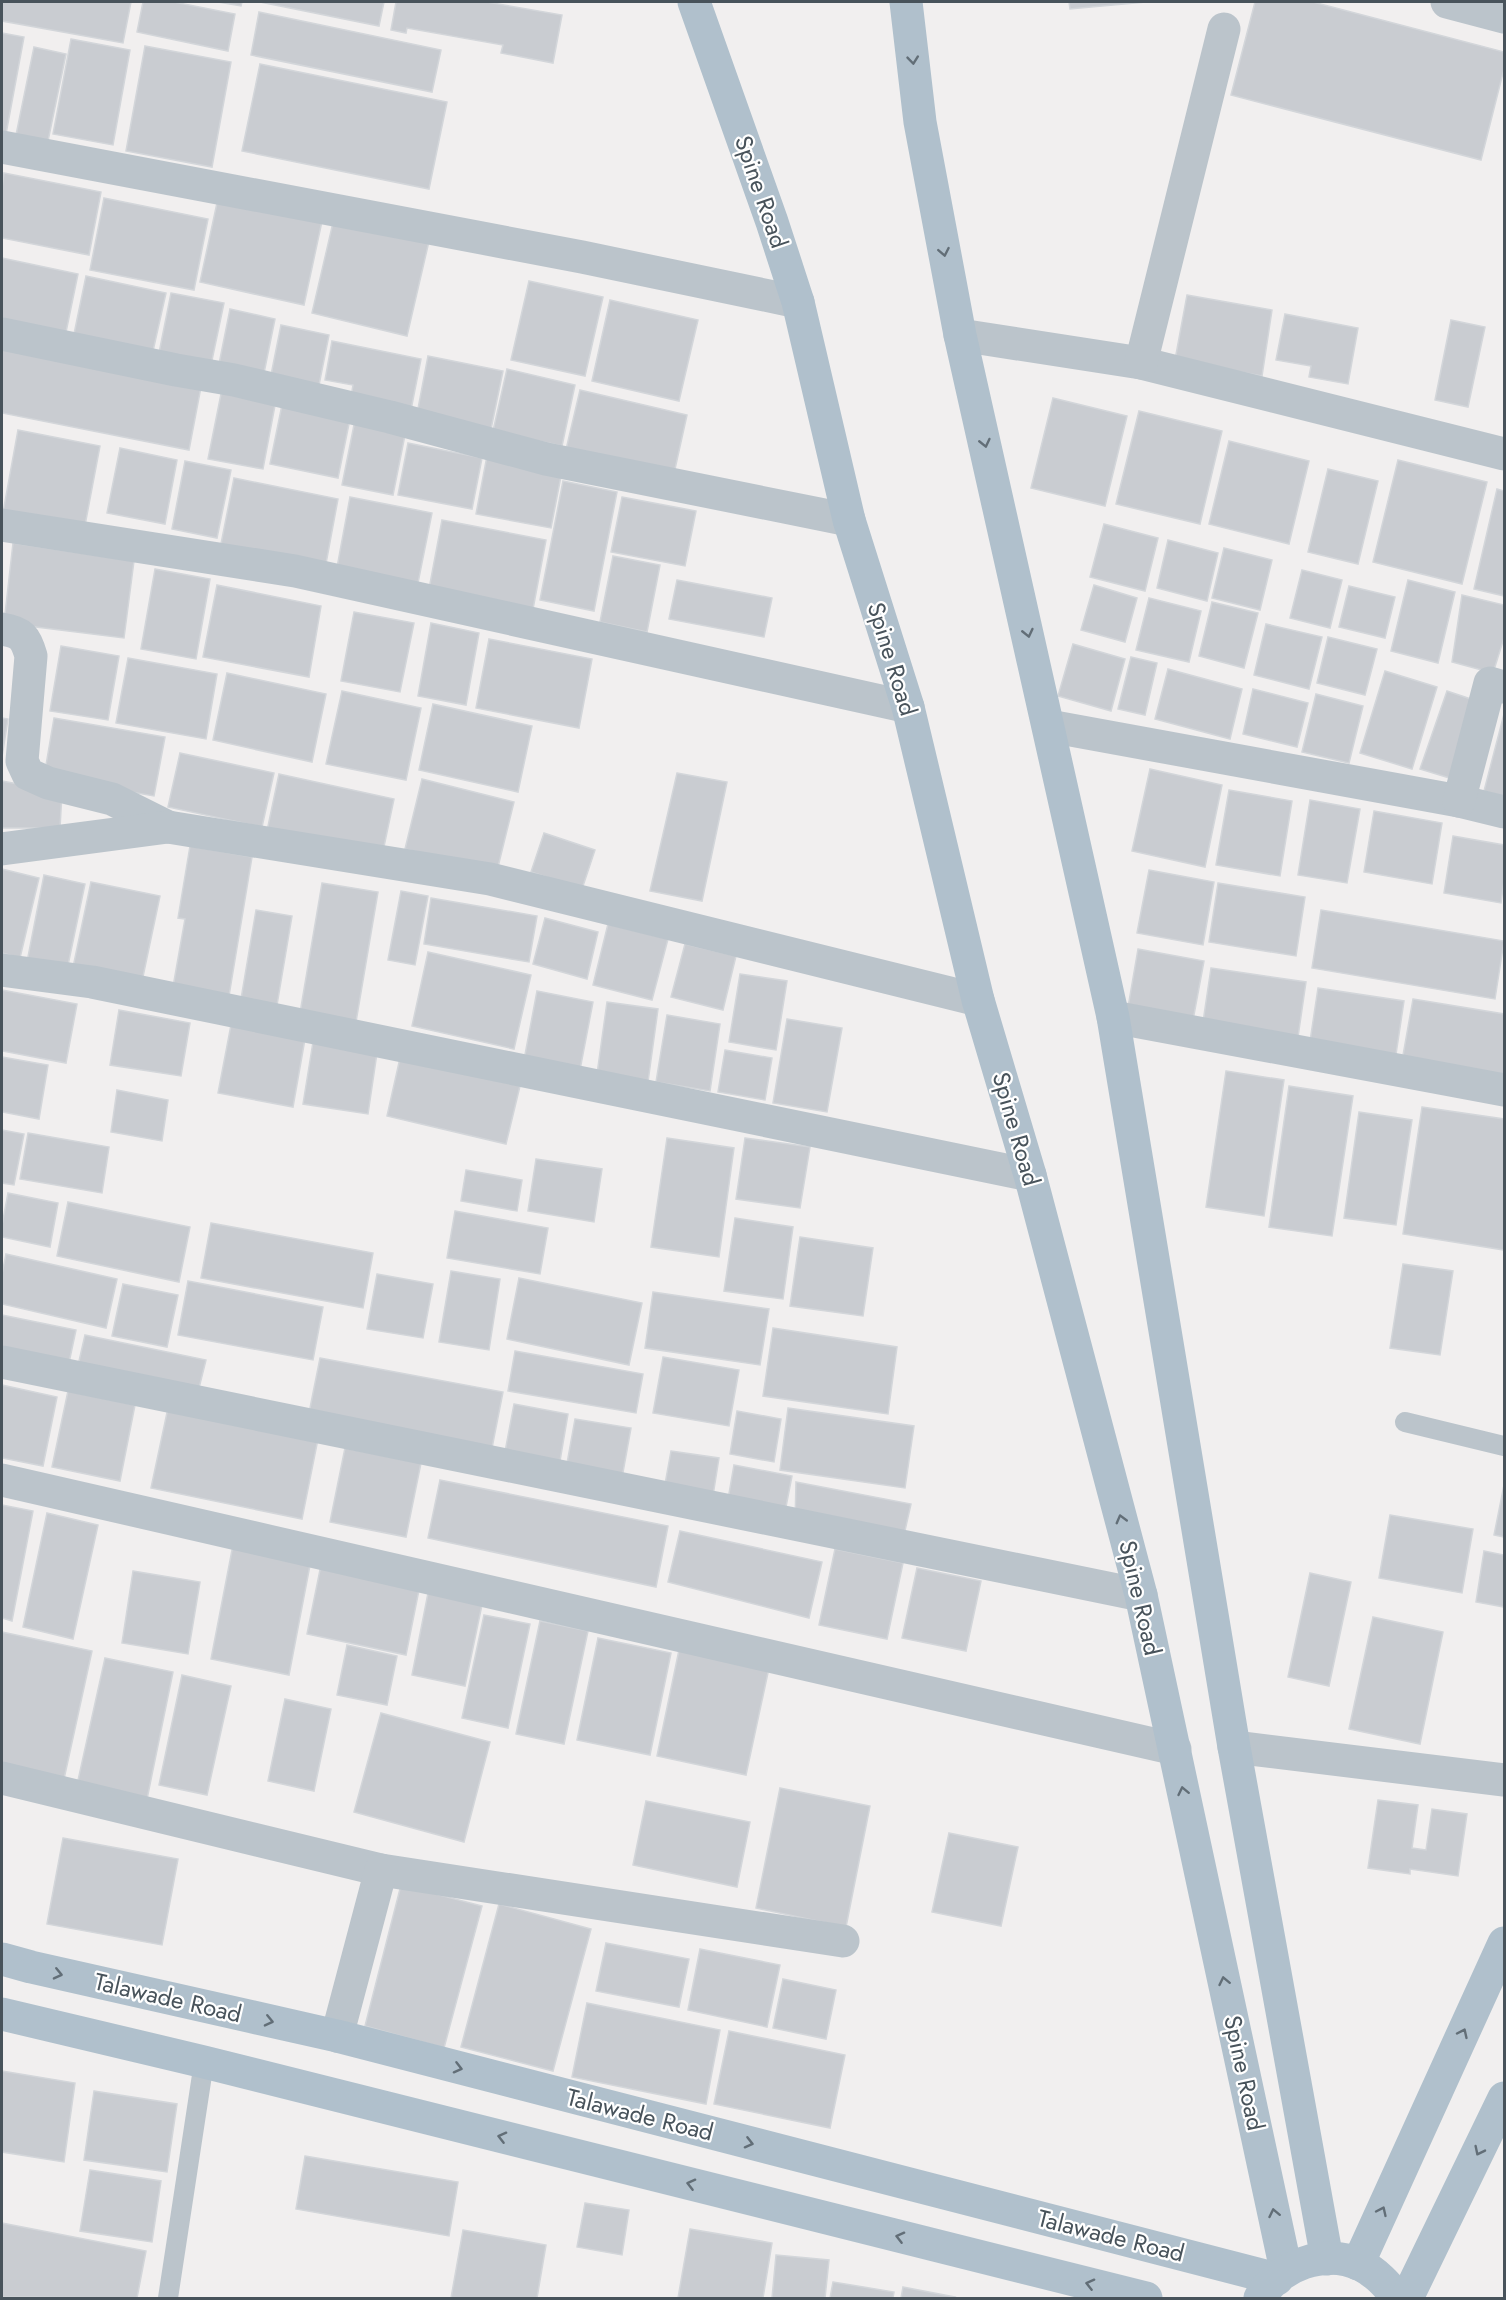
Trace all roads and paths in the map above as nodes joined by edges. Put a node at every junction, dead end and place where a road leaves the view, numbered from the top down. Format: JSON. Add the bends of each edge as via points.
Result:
{"nodes":[{"id":1,"x":694,"y":2,"type":"edge"},
{"id":2,"x":906,"y":2,"type":"edge"},
{"id":3,"x":1447,"y":2,"type":"edge"},
{"id":4,"x":1504,"y":17,"type":"edge"},
{"id":5,"x":1224,"y":29,"type":"dead end"},
{"id":6,"x":2,"y":147,"type":"edge"},
{"id":7,"x":798,"y":302,"type":"junction"},
{"id":8,"x":2,"y":334,"type":"edge"},
{"id":9,"x":960,"y":334,"type":"junction"},
{"id":10,"x":1141,"y":363,"type":"junction"},
{"id":11,"x":1504,"y":454,"type":"edge"},
{"id":12,"x":849,"y":520,"type":"junction"},
{"id":13,"x":2,"y":525,"type":"edge"},
{"id":14,"x":2,"y":628,"type":"edge"},
{"id":15,"x":1504,"y":687,"type":"edge"},
{"id":16,"x":908,"y":707,"type":"junction"},
{"id":17,"x":1049,"y":726,"type":"junction"},
{"id":18,"x":1459,"y":801,"type":"junction"},
{"id":19,"x":1504,"y":812,"type":"edge"},
{"id":20,"x":168,"y":827,"type":"junction"},
{"id":21,"x":2,"y":849,"type":"edge"},
{"id":22,"x":2,"y":970,"type":"edge"},
{"id":23,"x":978,"y":1000,"type":"junction"},
{"id":24,"x":1113,"y":1017,"type":"junction"},
{"id":25,"x":1504,"y":1090,"type":"edge"},
{"id":26,"x":1030,"y":1175,"type":"junction"},
{"id":27,"x":2,"y":1362,"type":"edge"},
{"id":28,"x":1405,"y":1422,"type":"dead end"},
{"id":29,"x":1504,"y":1446,"type":"edge"},
{"id":30,"x":2,"y":1480,"type":"edge"},
{"id":31,"x":1141,"y":1595,"type":"junction"},
{"id":32,"x":1234,"y":1747,"type":"junction"},
{"id":33,"x":1175,"y":1749,"type":"junction"},
{"id":34,"x":2,"y":1778,"type":"edge"},
{"id":35,"x":1504,"y":1780,"type":"edge"},
{"id":36,"x":381,"y":1870,"type":"junction"},
{"id":37,"x":843,"y":1941,"type":"dead end"},
{"id":38,"x":1504,"y":1943,"type":"edge"},
{"id":39,"x":2,"y":1962,"type":"edge"},
{"id":40,"x":2,"y":2014,"type":"edge"},
{"id":41,"x":1283,"y":2018,"type":"junction"},
{"id":42,"x":1234,"y":2029,"type":"junction"},
{"id":43,"x":337,"y":2036,"type":"junction"},
{"id":44,"x":204,"y":2062,"type":"junction"},
{"id":45,"x":1504,"y":2098,"type":"edge"},
{"id":46,"x":1342,"y":2262,"type":"junction"},
{"id":47,"x":1274,"y":2282,"type":"edge"},
{"id":48,"x":168,"y":2298,"type":"edge"},
{"id":49,"x":1146,"y":2298,"type":"edge"},
{"id":50,"x":1398,"y":2298,"type":"edge"},
{"id":51,"x":1407,"y":2298,"type":"edge"}],
"edges":[{"from":1,"to":7,"type":"main road","name":"Spine Road"},
{"from":2,"to":9,"type":"main road","name":"Spine Road","one_way":true,"via":[[920,122]]},
{"from":3,"to":4,"type":"street"},
{"from":5,"to":10,"type":"street"},
{"from":6,"to":7,"type":"street"},
{"from":7,"to":12,"type":"main road","name":"Spine Road"},
{"from":8,"to":12,"type":"street","via":[[234,380],[546,459]]},
{"from":9,"to":10,"type":"street"},
{"from":9,"to":17,"type":"main road","name":"Spine Road","one_way":true},
{"from":10,"to":11,"type":"street"},
{"from":12,"to":16,"type":"main road","name":"Spine Road"},
{"from":13,"to":16,"type":"street","via":[[295,571]]},
{"from":14,"to":20,"type":"street","via":[[26,640],[31,656],[22,761],[28,774],[112,799]]},
{"from":15,"to":18,"type":"street","via":[[1490,683]]},
{"from":16,"to":23,"type":"main road","name":"Spine Road"},
{"from":17,"to":18,"type":"street"},
{"from":17,"to":24,"type":"main road","name":"Spine Road"},
{"from":18,"to":19,"type":"street"},
{"from":20,"to":21,"type":"street"},
{"from":20,"to":23,"type":"street","via":[[490,879]]},
{"from":22,"to":26,"type":"street","via":[[92,982]]},
{"from":23,"to":26,"type":"main road","name":"Spine Road"},
{"from":24,"to":25,"type":"street"},
{"from":24,"to":32,"type":"main road","name":"Spine Road"},
{"from":31,"to":26,"type":"main road","name":"Spine Road","one_way":true},
{"from":27,"to":31,"type":"street"},
{"from":28,"to":29,"type":"lane"},
{"from":30,"to":33,"type":"street"},
{"from":31,"to":33,"type":"main road","name":"Spine Road"},
{"from":32,"to":35,"type":"street"},
{"from":32,"to":41,"type":"main road","name":"Spine Road"},
{"from":42,"to":33,"type":"main road","name":"Spine Road","one_way":true},
{"from":34,"to":36,"type":"street"},
{"from":36,"to":37,"type":"street"},
{"from":36,"to":43,"type":"street"},
{"from":46,"to":38,"type":"main road","one_way":true},
{"from":39,"to":43,"type":"main road","name":"Talawade Road","one_way":true},
{"from":40,"to":44,"type":"main road"},
{"from":41,"to":42,"type":"main road"},
{"from":41,"to":46,"type":"main road","name":"Spine Road"},
{"from":47,"to":42,"type":"main road","name":"Spine Road","one_way":true},
{"from":43,"to":47,"type":"main road","name":"Talawade Road","one_way":true},
{"from":44,"to":48,"type":"lane"},
{"from":49,"to":44,"type":"main road","one_way":true},
{"from":45,"to":51,"type":"main road","one_way":true},
{"from":46,"to":47,"type":"main road","via":[[1312,2260]]},
{"from":46,"to":50,"type":"main road","via":[[1384,2280]]}]}
